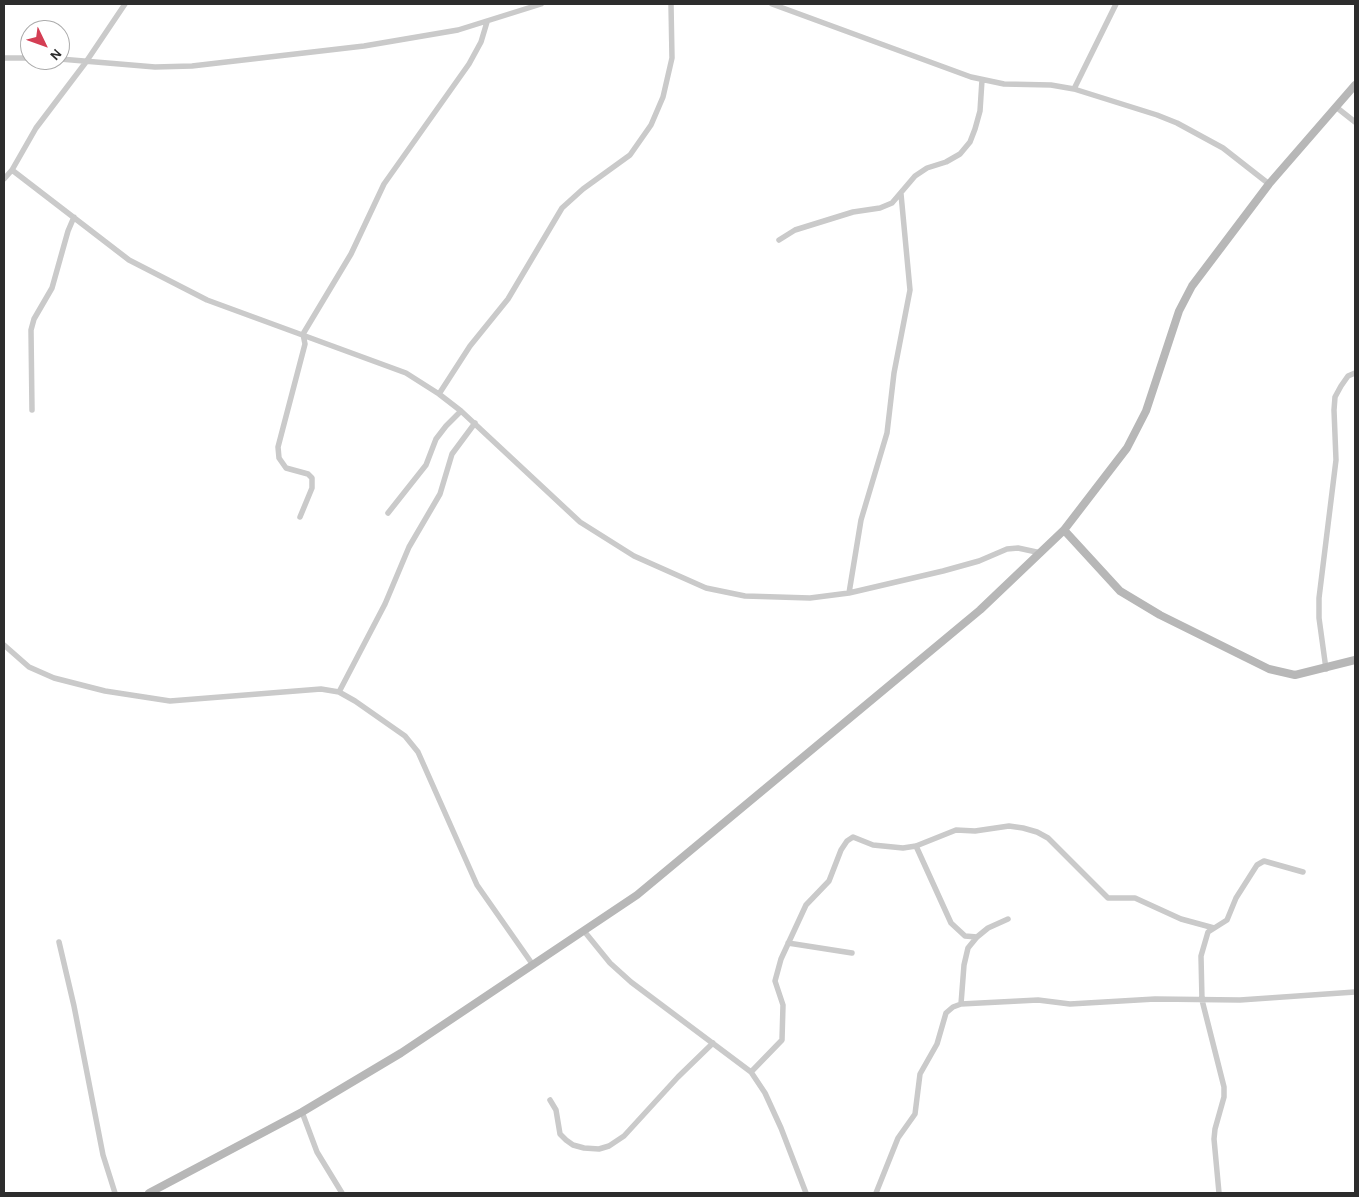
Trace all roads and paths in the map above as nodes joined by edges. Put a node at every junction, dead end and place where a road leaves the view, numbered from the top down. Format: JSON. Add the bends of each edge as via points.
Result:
{"nodes":[{"id":1,"x":125,"y":4,"type":"edge"},
{"id":2,"x":541,"y":4,"type":"edge"},
{"id":3,"x":671,"y":4,"type":"edge"},
{"id":4,"x":772,"y":4,"type":"edge"},
{"id":5,"x":1116,"y":4,"type":"edge"},
{"id":6,"x":487,"y":22,"type":"junction"},
{"id":7,"x":4,"y":58,"type":"edge"},
{"id":8,"x":20,"y":58,"type":"edge"},
{"id":9,"x":70,"y":60,"type":"edge"},
{"id":10,"x":86,"y":62,"type":"junction"},
{"id":11,"x":982,"y":80,"type":"junction"},
{"id":12,"x":1355,"y":85,"type":"edge"},
{"id":13,"x":1074,"y":89,"type":"junction"},
{"id":14,"x":1336,"y":107,"type":"junction"},
{"id":15,"x":1355,"y":122,"type":"edge"},
{"id":16,"x":12,"y":170,"type":"junction"},
{"id":17,"x":4,"y":179,"type":"edge"},
{"id":18,"x":1269,"y":184,"type":"junction"},
{"id":19,"x":901,"y":194,"type":"junction"},
{"id":20,"x":74,"y":216,"type":"junction"},
{"id":21,"x":779,"y":240,"type":"dead end"},
{"id":22,"x":303,"y":334,"type":"junction"},
{"id":23,"x":1355,"y":373,"type":"edge"},
{"id":24,"x":439,"y":394,"type":"junction"},
{"id":25,"x":32,"y":410,"type":"dead end"},
{"id":26,"x":461,"y":411,"type":"junction"},
{"id":27,"x":475,"y":423,"type":"junction"},
{"id":28,"x":388,"y":513,"type":"dead end"},
{"id":29,"x":300,"y":517,"type":"dead end"},
{"id":30,"x":1064,"y":530,"type":"junction"},
{"id":31,"x":1041,"y":553,"type":"junction"},
{"id":32,"x":849,"y":593,"type":"junction"},
{"id":33,"x":4,"y":645,"type":"edge"},
{"id":34,"x":1355,"y":660,"type":"edge"},
{"id":35,"x":1326,"y":669,"type":"junction"},
{"id":36,"x":339,"y":692,"type":"junction"},
{"id":37,"x":916,"y":846,"type":"junction"},
{"id":38,"x":1303,"y":872,"type":"dead end"},
{"id":39,"x":1008,"y":919,"type":"dead end"},
{"id":40,"x":1214,"y":928,"type":"junction"},
{"id":41,"x":584,"y":932,"type":"junction"},
{"id":42,"x":977,"y":937,"type":"junction"},
{"id":43,"x":59,"y":942,"type":"dead end"},
{"id":44,"x":788,"y":943,"type":"junction"},
{"id":45,"x":852,"y":953,"type":"dead end"},
{"id":46,"x":534,"y":965,"type":"junction"},
{"id":47,"x":1355,"y":992,"type":"edge"},
{"id":48,"x":1202,"y":1000,"type":"junction"},
{"id":49,"x":961,"y":1004,"type":"junction"},
{"id":50,"x":713,"y":1043,"type":"junction"},
{"id":51,"x":751,"y":1072,"type":"junction"},
{"id":52,"x":550,"y":1100,"type":"dead end"},
{"id":53,"x":302,"y":1112,"type":"junction"},
{"id":54,"x":115,"y":1193,"type":"edge"},
{"id":55,"x":149,"y":1193,"type":"edge"},
{"id":56,"x":342,"y":1193,"type":"edge"},
{"id":57,"x":806,"y":1193,"type":"edge"},
{"id":58,"x":876,"y":1193,"type":"edge"},
{"id":59,"x":1219,"y":1193,"type":"edge"}],
"edges":[{"from":1,"to":10,"type":"street"},
{"from":2,"to":6,"type":"street"},
{"from":3,"to":24,"type":"street","via":[[672,58],[663,97],[652,125],[630,155],[562,208],[508,299],[470,346]]},
{"from":4,"to":11,"type":"street"},
{"from":5,"to":13,"type":"street"},
{"from":6,"to":10,"type":"street","via":[[381,43],[192,66]]},
{"from":6,"to":22,"type":"street","via":[[469,64],[384,184],[343,269]]},
{"from":7,"to":8,"type":"street"},
{"from":9,"to":10,"type":"street"},
{"from":10,"to":16,"type":"street","via":[[36,128]]},
{"from":11,"to":13,"type":"street"},
{"from":11,"to":19,"type":"street","via":[[980,111],[970,142],[960,154],[915,176]]},
{"from":12,"to":14,"type":"main road"},
{"from":13,"to":18,"type":"street","via":[[1177,123],[1223,148]]},
{"from":14,"to":15,"type":"street"},
{"from":14,"to":18,"type":"main road"},
{"from":16,"to":17,"type":"street"},
{"from":16,"to":20,"type":"street"},
{"from":18,"to":30,"type":"main road","via":[[1192,286],[1176,319],[1146,411],[1127,448]]},
{"from":19,"to":21,"type":"street","via":[[880,208],[826,220],[795,230]]},
{"from":19,"to":32,"type":"street","via":[[910,290],[887,433],[861,520]]},
{"from":20,"to":22,"type":"street","via":[[129,260],[207,300]]},
{"from":20,"to":25,"type":"street","via":[[52,288],[31,330]]},
{"from":22,"to":24,"type":"street","via":[[406,373]]},
{"from":22,"to":29,"type":"street","via":[[304,344],[278,447],[279,458],[286,468],[312,478],[312,488]]},
{"from":23,"to":35,"type":"street","via":[[1340,386],[1335,404],[1336,460],[1319,618]]},
{"from":24,"to":26,"type":"street"},
{"from":26,"to":27,"type":"street"},
{"from":26,"to":28,"type":"street","via":[[436,439],[426,465]]},
{"from":27,"to":32,"type":"street","via":[[580,522],[634,556],[683,579],[706,588],[745,596],[810,598]]},
{"from":27,"to":36,"type":"street","via":[[452,454],[440,494],[409,547]]},
{"from":30,"to":31,"type":"main road"},
{"from":30,"to":35,"type":"main road","via":[[1120,591],[1160,615],[1283,674]]},
{"from":31,"to":32,"type":"street","via":[[1007,549],[943,571]]},
{"from":31,"to":41,"type":"main road","via":[[937,646],[673,868]]},
{"from":33,"to":36,"type":"street","via":[[29,667],[54,678],[104,691],[170,701],[321,689]]},
{"from":34,"to":35,"type":"main road"},
{"from":36,"to":46,"type":"street","via":[[405,736],[418,752],[477,885]]},
{"from":37,"to":40,"type":"street","via":[[956,830],[1023,828],[1048,838],[1108,898],[1135,898],[1182,919]]},
{"from":37,"to":42,"type":"street","via":[[951,923],[965,936]]},
{"from":37,"to":44,"type":"street","via":[[892,848],[853,837],[847,841],[829,881],[806,905]]},
{"from":38,"to":40,"type":"street","via":[[1273,862],[1264,861],[1257,865],[1236,898],[1227,920]]},
{"from":39,"to":42,"type":"street"},
{"from":40,"to":48,"type":"street","via":[[1208,932],[1200,956]]},
{"from":41,"to":46,"type":"main road"},
{"from":41,"to":50,"type":"street","via":[[631,982]]},
{"from":42,"to":49,"type":"street","via":[[968,948]]},
{"from":43,"to":54,"type":"street","via":[[103,1155]]},
{"from":44,"to":45,"type":"street"},
{"from":44,"to":51,"type":"street","via":[[775,981],[783,1005],[782,1040]]},
{"from":46,"to":53,"type":"main road","via":[[401,1053]]},
{"from":47,"to":48,"type":"street"},
{"from":48,"to":49,"type":"street","via":[[1155,999],[1078,1004],[1038,1000]]},
{"from":48,"to":59,"type":"street","via":[[1224,1087],[1214,1134]]},
{"from":49,"to":58,"type":"street","via":[[946,1013],[935,1050],[920,1074],[915,1114],[898,1138]]},
{"from":50,"to":51,"type":"street"},
{"from":50,"to":52,"type":"street","via":[[624,1136],[609,1146],[584,1148],[566,1140],[560,1134],[556,1110]]},
{"from":51,"to":57,"type":"street","via":[[777,1119]]},
{"from":53,"to":55,"type":"main road"},
{"from":53,"to":56,"type":"street","via":[[317,1152]]}]}
